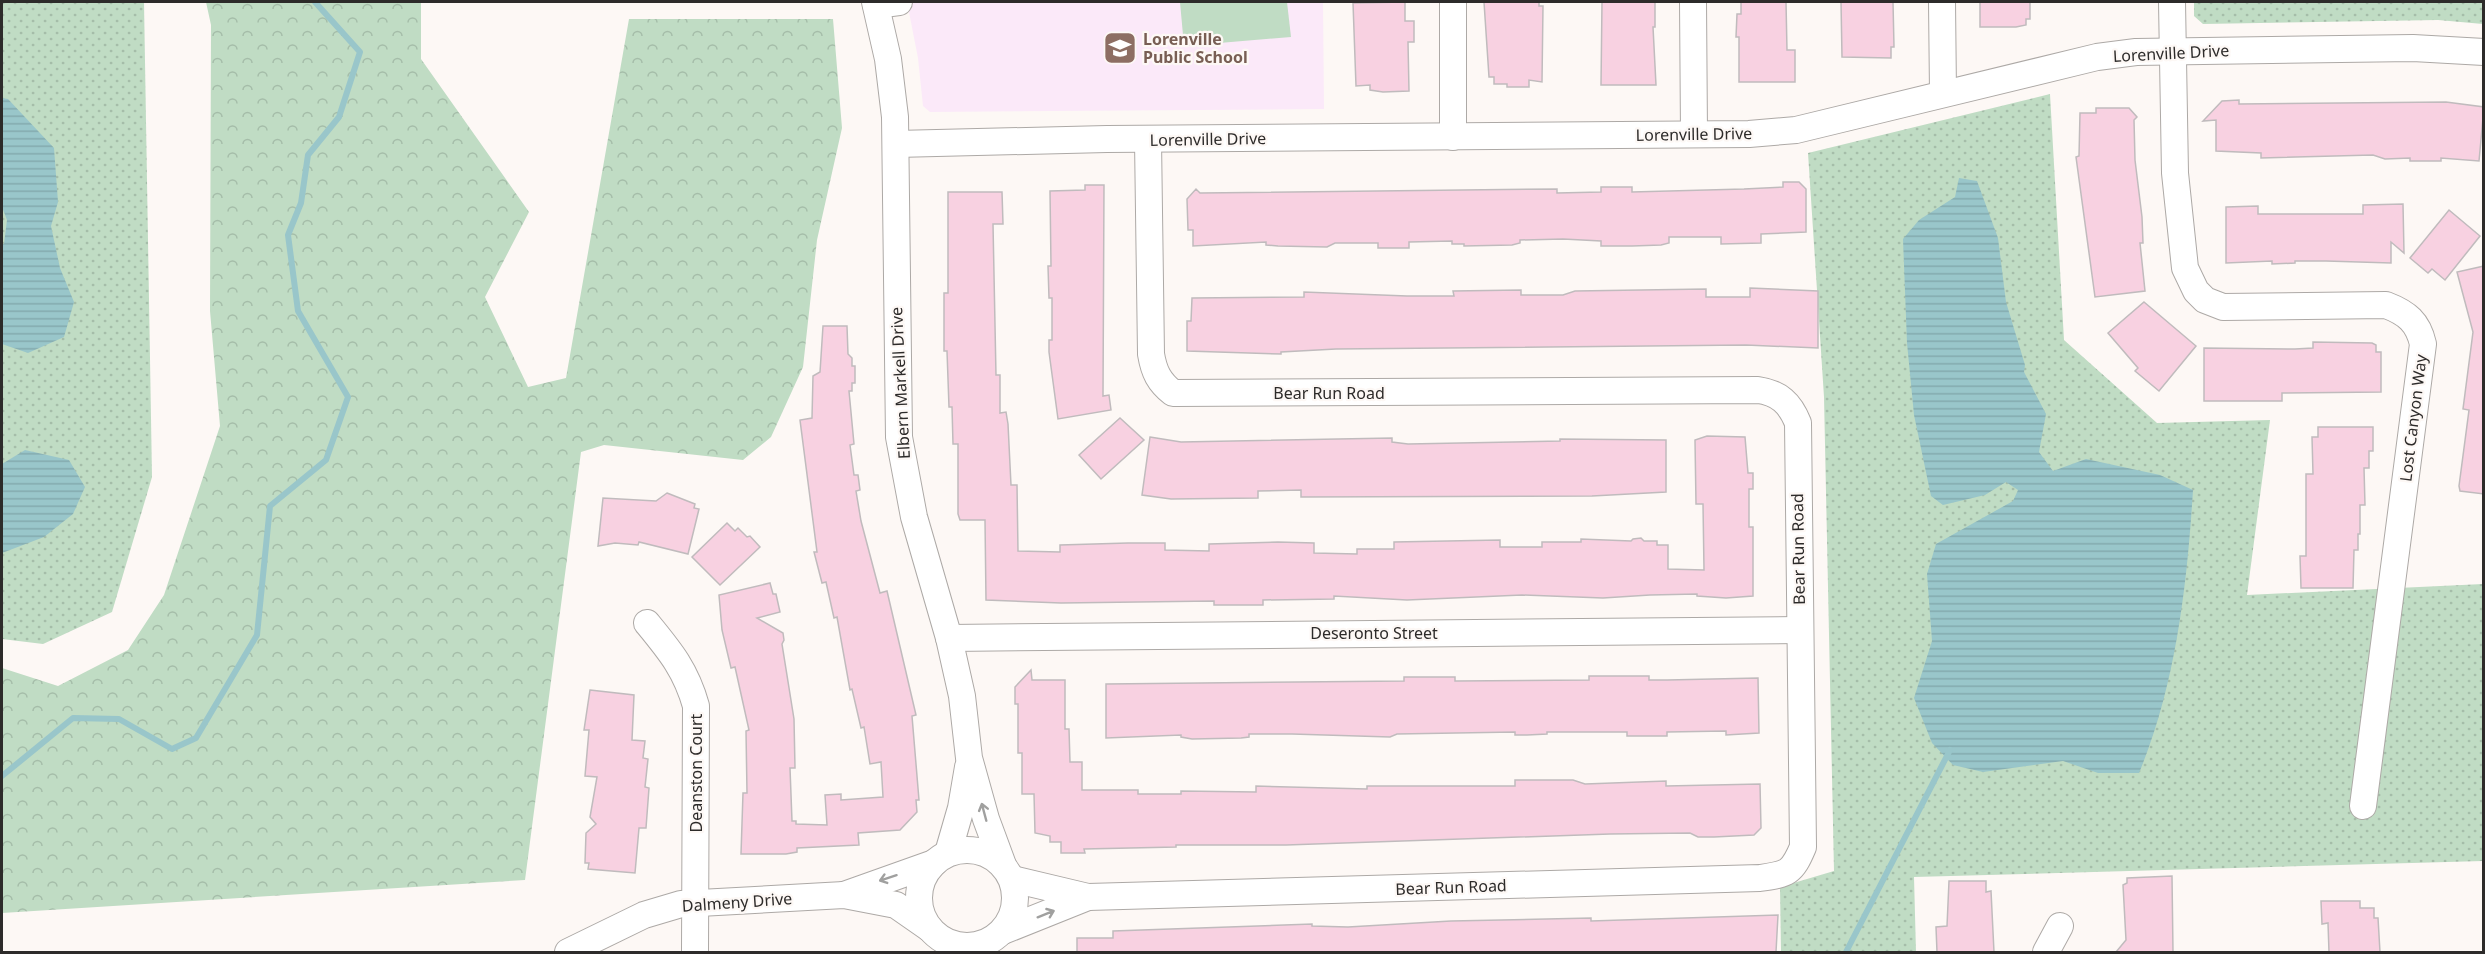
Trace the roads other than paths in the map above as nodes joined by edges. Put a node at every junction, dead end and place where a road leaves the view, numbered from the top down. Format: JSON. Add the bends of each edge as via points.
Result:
{"nodes":[{"id":1,"x":1453,"y":2,"type":"edge"},
{"id":2,"x":1693,"y":2,"type":"edge"},
{"id":3,"x":1942,"y":2,"type":"edge"},
{"id":4,"x":2172,"y":2,"type":"edge"},
{"id":5,"x":883,"y":3,"type":"edge"},
{"id":6,"x":2172,"y":51,"type":"junction"},
{"id":7,"x":2484,"y":52,"type":"edge"},
{"id":8,"x":1943,"y":93,"type":"junction"},
{"id":9,"x":1694,"y":134,"type":"junction"},
{"id":10,"x":1454,"y":136,"type":"junction"},
{"id":11,"x":1148,"y":140,"type":"junction"},
{"id":12,"x":896,"y":144,"type":"junction"},
{"id":13,"x":647,"y":623,"type":"dead end"},
{"id":14,"x":1799,"y":630,"type":"junction"},
{"id":15,"x":949,"y":638,"type":"junction"},
{"id":16,"x":969,"y":758,"type":"junction"},
{"id":17,"x":2363,"y":806,"type":"dead end"},
{"id":18,"x":941,"y":858,"type":"junction"},
{"id":19,"x":1007,"y":872,"type":"junction"},
{"id":20,"x":844,"y":895,"type":"junction"},
{"id":21,"x":1088,"y":897,"type":"junction"},
{"id":22,"x":696,"y":903,"type":"junction"},
{"id":23,"x":2060,"y":926,"type":"dead end"},
{"id":24,"x":939,"y":940,"type":"edge"},
{"id":25,"x":992,"y":942,"type":"edge"},
{"id":26,"x":568,"y":952,"type":"edge"},
{"id":27,"x":694,"y":952,"type":"edge"},
{"id":28,"x":2046,"y":952,"type":"edge"}],
"edges":[{"from":1,"to":10,"type":"street"},
{"from":2,"to":9,"type":"street"},
{"from":3,"to":8,"type":"street"},
{"from":4,"to":6,"type":"street","name":"Lost Canyon Way"},
{"from":5,"to":12,"type":"street","name":"Elbern Markell Drive"},
{"from":6,"to":7,"type":"street","name":"Lorenville Drive","via":[[2413,48]]},
{"from":6,"to":8,"type":"street","name":"Lorenville Drive","via":[[2097,57]]},
{"from":6,"to":17,"type":"street","name":"Lost Canyon Way","via":[[2175,173],[2185,268],[2196,291],[2205,300],[2223,307],[2386,305],[2413,320],[2420,331],[2423,344]]},
{"from":8,"to":9,"type":"street","name":"Lorenville Drive","via":[[1796,130]]},
{"from":9,"to":10,"type":"street","name":"Lorenville Drive"},
{"from":10,"to":11,"type":"street","name":"Lorenville Drive"},
{"from":11,"to":12,"type":"street","name":"Lorenville Drive"},
{"from":11,"to":14,"type":"street","name":"Bear Run Road","via":[[1150,354],[1163,386],[1173,393],[1187,394],[1773,392],[1793,409],[1798,423]]},
{"from":12,"to":15,"type":"street","name":"Elbern Markell Drive","via":[[899,437],[914,517]]},
{"from":13,"to":22,"type":"street","name":"Deanston Court","via":[[678,661],[696,706]]},
{"from":14,"to":15,"type":"street","name":"Deseronto Street"},
{"from":14,"to":21,"type":"street","name":"Bear Run Road","via":[[1803,847],[1795,866],[1781,875]]},
{"from":15,"to":16,"type":"street","name":"Elbern Markell Drive","via":[[962,696]]},
{"from":16,"to":18,"type":"street","name":"Elbern Markell Drive","via":[[961,808]]},
{"from":19,"to":16,"type":"street","name":"Elbern Markell Drive","one_way":true,"via":[[986,819]]},
{"from":18,"to":19,"type":"street","via":[[973,850],[990,855]]},
{"from":18,"to":20,"type":"street","name":"Dalmeny Drive","one_way":true},
{"from":18,"to":24,"type":"street","via":[[924,876],[919,892],[920,909]]},
{"from":19,"to":21,"type":"street","name":"Bear Run Road"},
{"from":19,"to":25,"type":"street","via":[[1016,896],[1012,917]]},
{"from":20,"to":22,"type":"street","name":"Dalmeny Drive"},
{"from":20,"to":24,"type":"street","name":"Dalmeny Drive","via":[[896,905]]},
{"from":25,"to":21,"type":"street","name":"Bear Run Road","one_way":true},
{"from":22,"to":26,"type":"street","name":"Dalmeny Drive","via":[[644,915]]},
{"from":22,"to":27,"type":"street","name":"Deanston Court"},
{"from":23,"to":28,"type":"street"},
{"from":24,"to":25,"type":"street","via":[[965,946]]}]}
